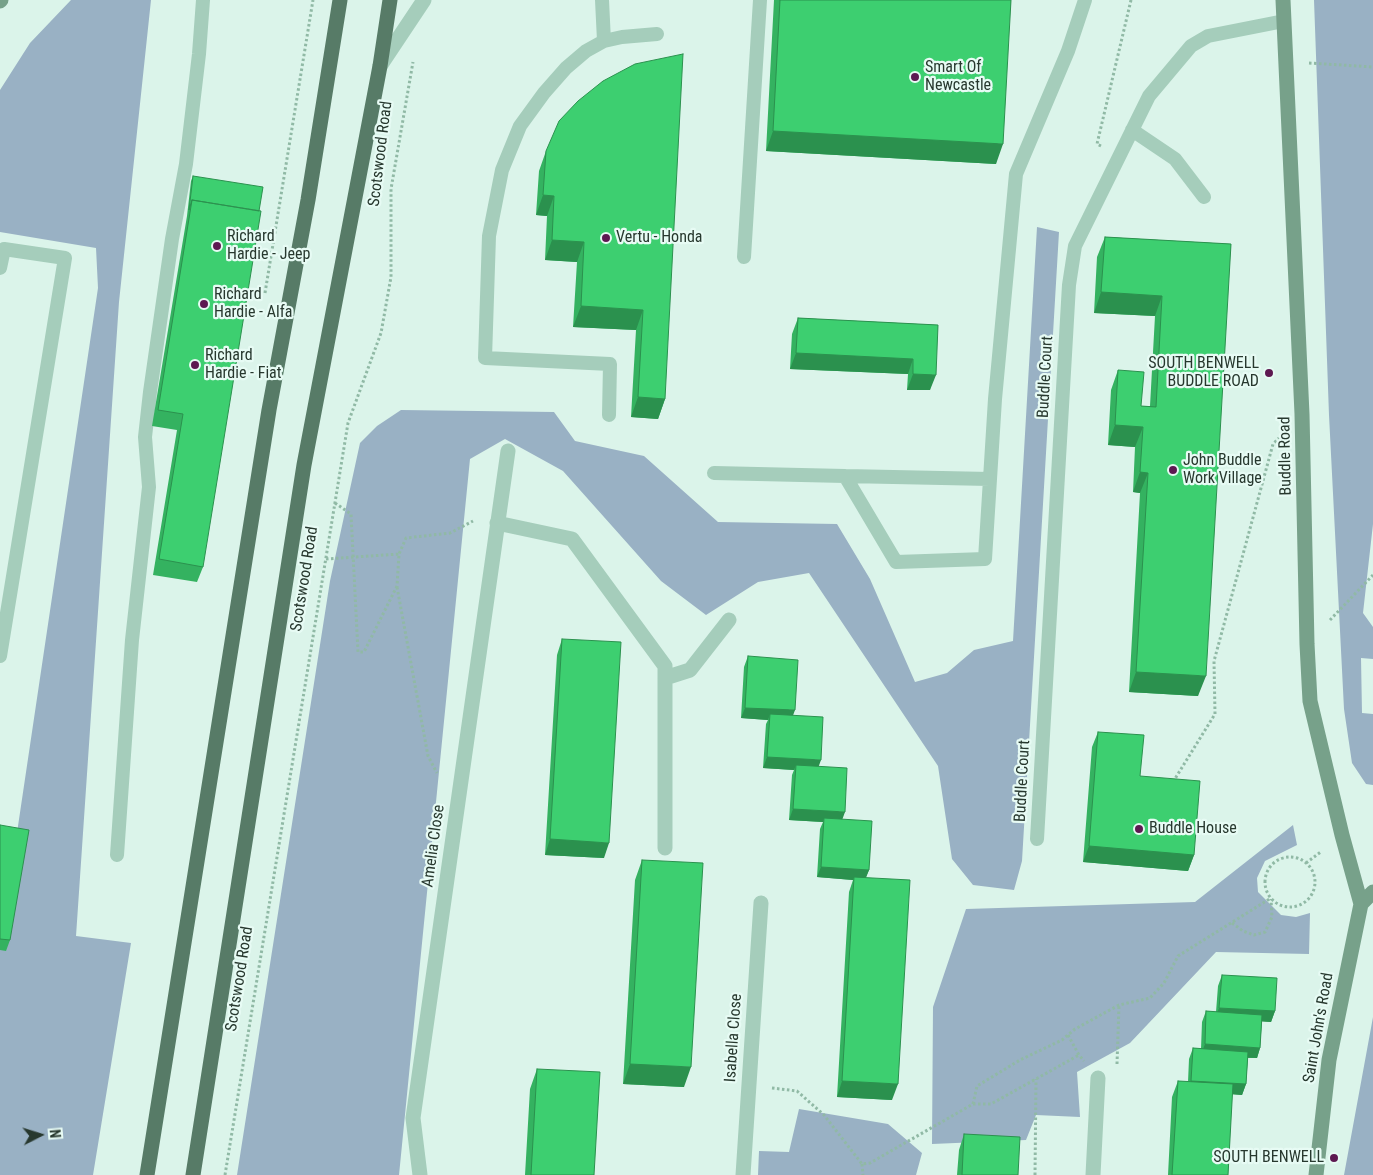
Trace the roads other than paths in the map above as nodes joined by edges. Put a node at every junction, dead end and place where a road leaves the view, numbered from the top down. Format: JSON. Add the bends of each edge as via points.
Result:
{"nodes":[{"id":1,"x":203,"y":0,"type":"edge"},
{"id":2,"x":340,"y":0,"type":"edge"},
{"id":3,"x":390,"y":0,"type":"edge"},
{"id":4,"x":424,"y":0,"type":"edge"},
{"id":5,"x":602,"y":0,"type":"edge"},
{"id":6,"x":760,"y":0,"type":"edge"},
{"id":7,"x":1085,"y":0,"type":"edge"},
{"id":8,"x":1283,"y":0,"type":"edge"},
{"id":9,"x":1284,"y":21,"type":"junction"},
{"id":10,"x":657,"y":34,"type":"dead end"},
{"id":11,"x":604,"y":41,"type":"junction"},
{"id":12,"x":380,"y":66,"type":"junction"},
{"id":13,"x":1132,"y":130,"type":"junction"},
{"id":14,"x":1204,"y":197,"type":"dead end"},
{"id":15,"x":744,"y":257,"type":"dead end"},
{"id":16,"x":0,"y":268,"type":"edge"},
{"id":17,"x":608,"y":415,"type":"dead end"},
{"id":18,"x":508,"y":450,"type":"dead end"},
{"id":19,"x":714,"y":473,"type":"dead end"},
{"id":20,"x":845,"y":476,"type":"junction"},
{"id":21,"x":990,"y":479,"type":"junction"},
{"id":22,"x":497,"y":523,"type":"junction"},
{"id":23,"x":729,"y":620,"type":"dead end"},
{"id":24,"x":0,"y":656,"type":"edge"},
{"id":25,"x":665,"y":678,"type":"junction"},
{"id":26,"x":1037,"y":839,"type":"dead end"},
{"id":27,"x":665,"y":848,"type":"dead end"},
{"id":28,"x":117,"y":855,"type":"dead end"},
{"id":29,"x":1373,"y":892,"type":"edge"},
{"id":30,"x":761,"y":903,"type":"dead end"},
{"id":31,"x":1361,"y":904,"type":"junction"},
{"id":32,"x":1098,"y":1078,"type":"road end"},
{"id":33,"x":147,"y":1175,"type":"edge"},
{"id":34,"x":193,"y":1175,"type":"edge"},
{"id":35,"x":420,"y":1175,"type":"edge"},
{"id":36,"x":743,"y":1175,"type":"edge"},
{"id":37,"x":1093,"y":1175,"type":"edge"},
{"id":38,"x":1316,"y":1175,"type":"edge"}],
"edges":[{"from":1,"to":28,"type":"lane","via":[[186,164],[145,437],[149,495],[132,640]]},
{"from":2,"to":33,"type":"main road","via":[[266,429]]},
{"from":3,"to":12,"type":"main road","name":"Scotswood Road"},
{"from":4,"to":12,"type":"street"},
{"from":5,"to":11,"type":"lane"},
{"from":6,"to":15,"type":"lane"},
{"from":7,"to":21,"type":"lane","via":[[1068,51],[1016,174]]},
{"from":8,"to":9,"type":"street","name":"Buddle Road"},
{"from":9,"to":13,"type":"lane","name":"Buddle Court","via":[[1208,36],[1191,46],[1149,96]]},
{"from":9,"to":31,"type":"street","name":"Buddle Road","via":[[1302,414],[1310,701]]},
{"from":10,"to":11,"type":"lane"},
{"from":11,"to":17,"type":"lane","via":[[586,50],[544,93],[520,126],[502,170],[488,236],[484,358],[610,364]]},
{"from":12,"to":34,"type":"main road","name":"Scotswood Road","via":[[302,474]]},
{"from":13,"to":14,"type":"lane","via":[[1175,159]]},
{"from":13,"to":26,"type":"lane","name":"Buddle Court","via":[[1075,246],[1069,285]]},
{"from":16,"to":24,"type":"lane","via":[[4,249],[65,258]]},
{"from":18,"to":22,"type":"street","name":"Amelia Close"},
{"from":19,"to":20,"type":"lane"},
{"from":20,"to":21,"type":"lane"},
{"from":20,"to":21,"type":"lane","via":[[896,562],[985,559]]},
{"from":22,"to":25,"type":"street","via":[[572,539],[665,666]]},
{"from":22,"to":35,"type":"street","name":"Amelia Close","via":[[413,1118]]},
{"from":23,"to":25,"type":"street","via":[[690,670]]},
{"from":25,"to":27,"type":"street"},
{"from":29,"to":31,"type":"street"},
{"from":30,"to":36,"type":"street","name":"Isabella Close"},
{"from":31,"to":38,"type":"street","name":"Saint John's Road","via":[[1329,1060]]},
{"from":32,"to":37,"type":"street"}]}
